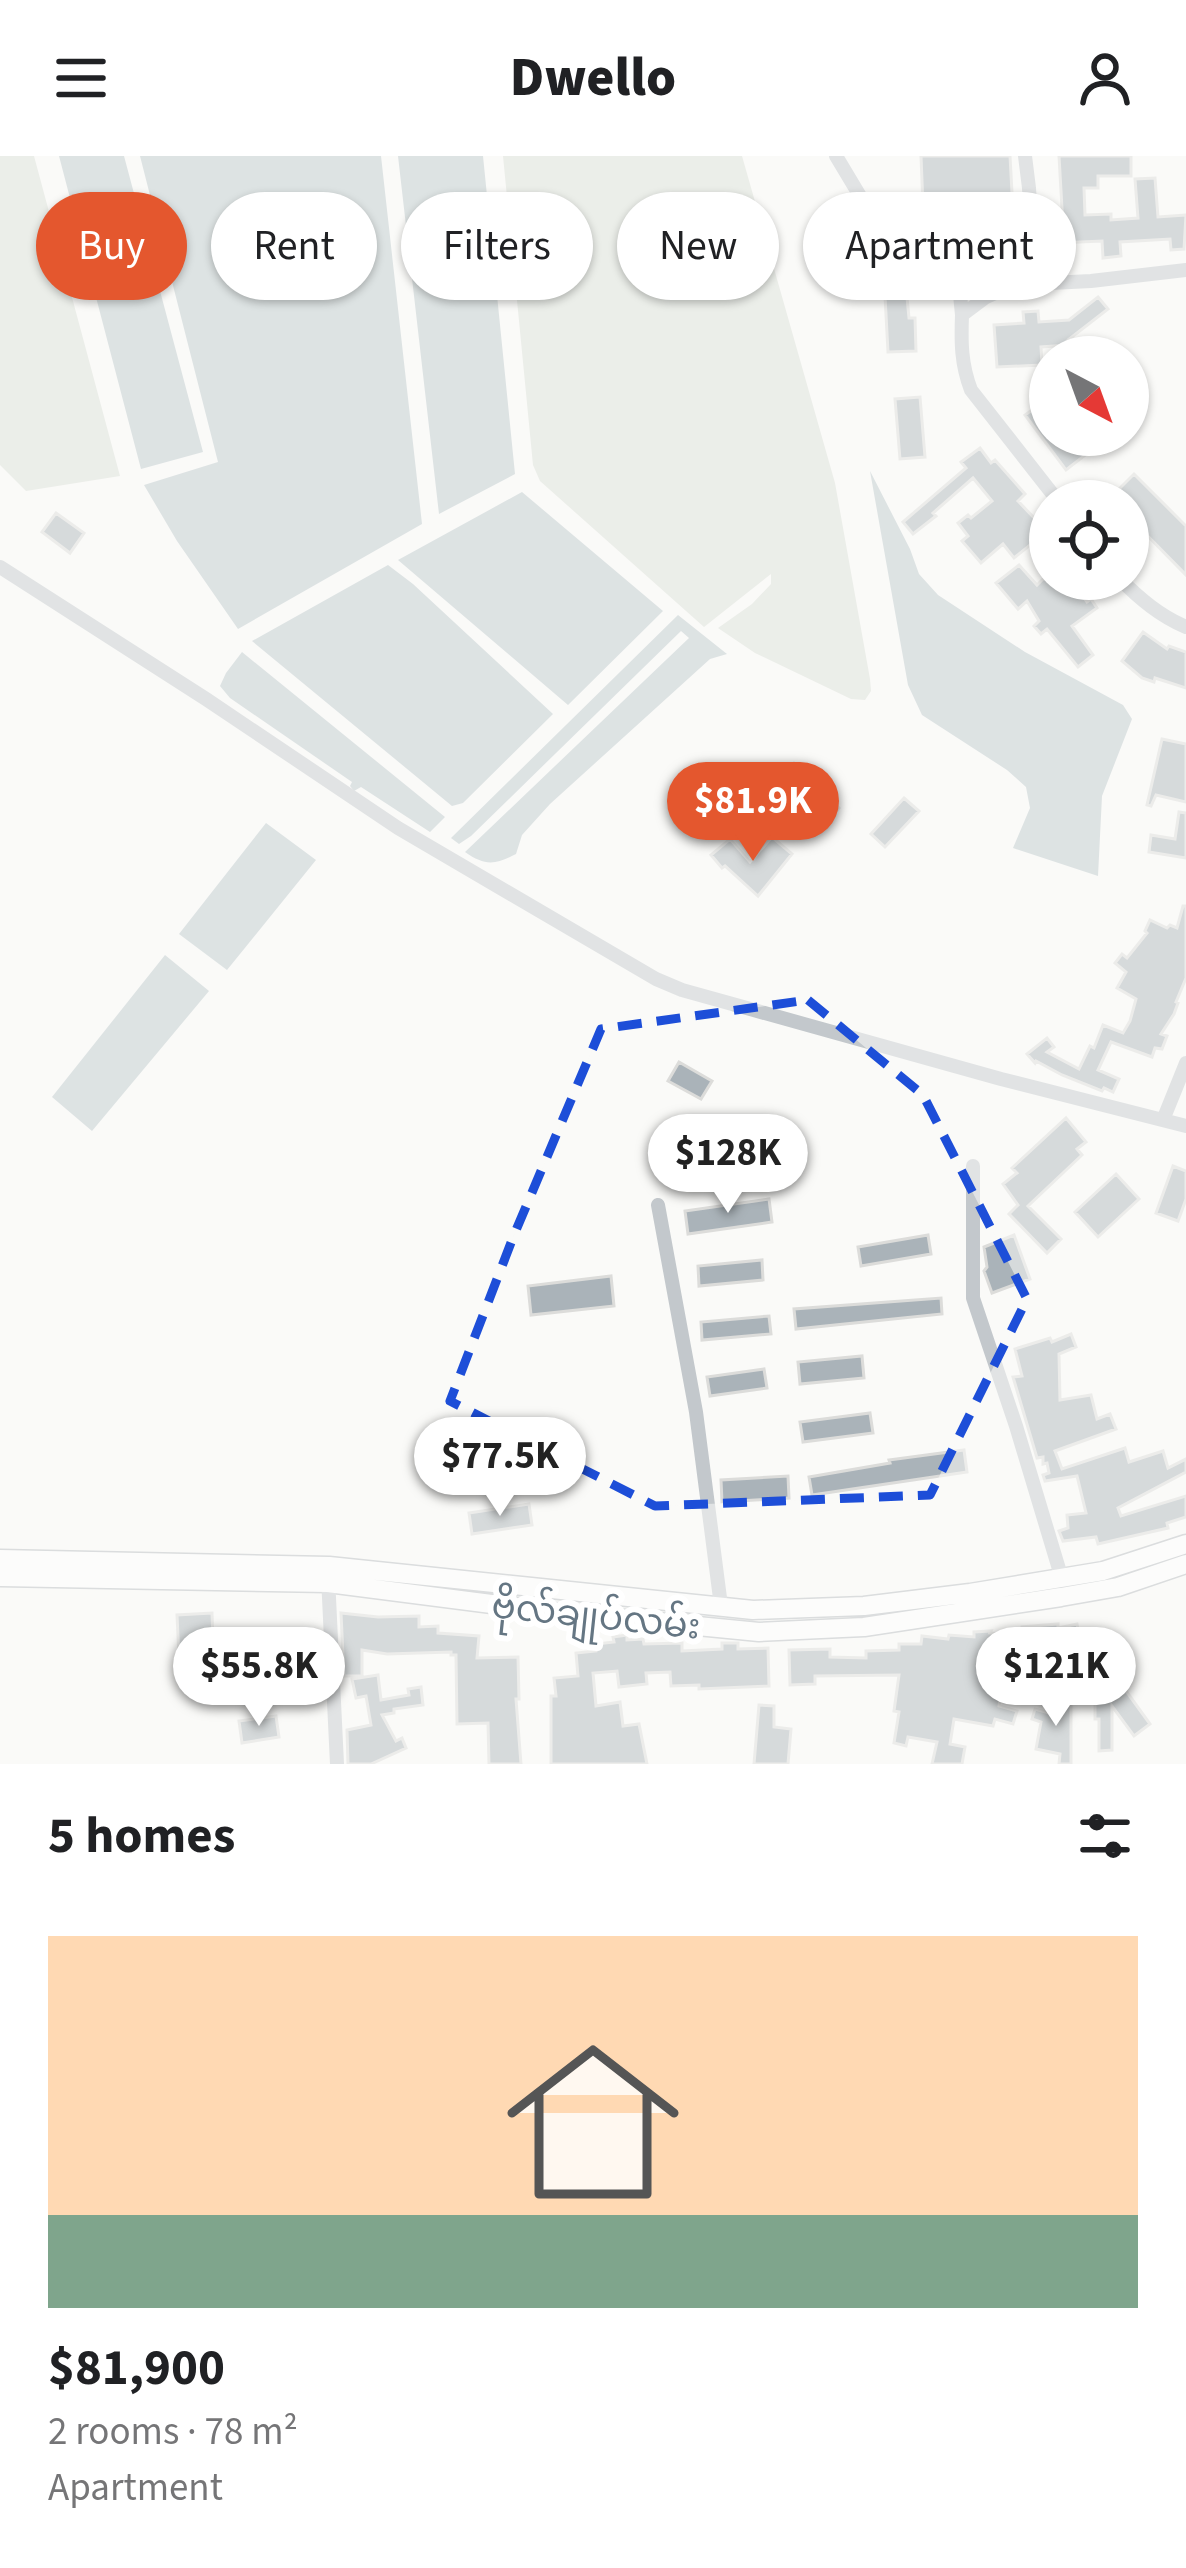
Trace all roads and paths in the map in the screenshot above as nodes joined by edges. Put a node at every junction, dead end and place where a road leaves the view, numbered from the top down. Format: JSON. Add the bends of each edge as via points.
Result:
{"nodes":[{"id":1,"x":836,"y":156,"type":"edge"},
{"id":2,"x":1025,"y":156,"type":"edge"},
{"id":3,"x":858,"y":192,"type":"edge"},
{"id":4,"x":1028,"y":192,"type":"edge"},
{"id":5,"x":1186,"y":270,"type":"edge"},
{"id":6,"x":1076,"y":280,"type":"edge"},
{"id":7,"x":961,"y":300,"type":"edge"},
{"id":8,"x":982,"y":300,"type":"edge"},
{"id":9,"x":962,"y":315,"type":"junction"},
{"id":10,"x":1041,"y":480,"type":"edge"},
{"id":11,"x":0,"y":567,"type":"edge"},
{"id":12,"x":1142,"y":600,"type":"edge"},
{"id":13,"x":1186,"y":627,"type":"edge"},
{"id":14,"x":1186,"y":1063,"type":"edge"},
{"id":15,"x":1163,"y":1120,"type":"junction"},
{"id":16,"x":1186,"y":1126,"type":"edge"},
{"id":17,"x":973,"y":1166,"type":"dead end"},
{"id":18,"x":658,"y":1205,"type":"dead end"},
{"id":19,"x":1186,"y":1544,"type":"edge"},
{"id":20,"x":0,"y":1559,"type":"edge"},
{"id":21,"x":1186,"y":1564,"type":"edge"},
{"id":22,"x":328,"y":1575,"type":"junction"},
{"id":23,"x":0,"y":1577,"type":"edge"},
{"id":24,"x":1061,"y":1579,"type":"junction"},
{"id":25,"x":721,"y":1606,"type":"junction"},
{"id":26,"x":337,"y":1764,"type":"edge"}],
"edges":[{"from":1,"to":3,"type":"street"},
{"from":2,"to":4,"type":"street"},
{"from":5,"to":6,"type":"street"},
{"from":7,"to":9,"type":"street"},
{"from":8,"to":9,"type":"street"},
{"from":9,"to":10,"type":"street","via":[[971,390]]},
{"from":11,"to":15,"type":"street","via":[[398,828],[656,979]]},
{"from":12,"to":13,"type":"street"},
{"from":14,"to":15,"type":"street"},
{"from":15,"to":16,"type":"street"},
{"from":17,"to":24,"type":"street","via":[[973,1298]]},
{"from":18,"to":25,"type":"street"},
{"from":19,"to":24,"type":"main road","name":"ဗိုလ်ချုပ်လမ်း"},
{"from":20,"to":22,"type":"main road","name":"ဗိုလ်ချုပ်လမ်း"},
{"from":21,"to":22,"type":"main road","name":"ဗိုလ်ချုပ်လမ်း","via":[[1061,1597],[864,1627],[759,1632],[554,1612]]},
{"from":22,"to":23,"type":"main road","name":"ဗိုလ်ချုပ်လမ်း"},
{"from":22,"to":25,"type":"main road","name":"ဗိုလ်ချုပ်လမ်း"},
{"from":22,"to":26,"type":"street"},
{"from":24,"to":25,"type":"main road","name":"ဗိုလ်ချုပ်လမ်း","via":[[863,1606]]}]}
